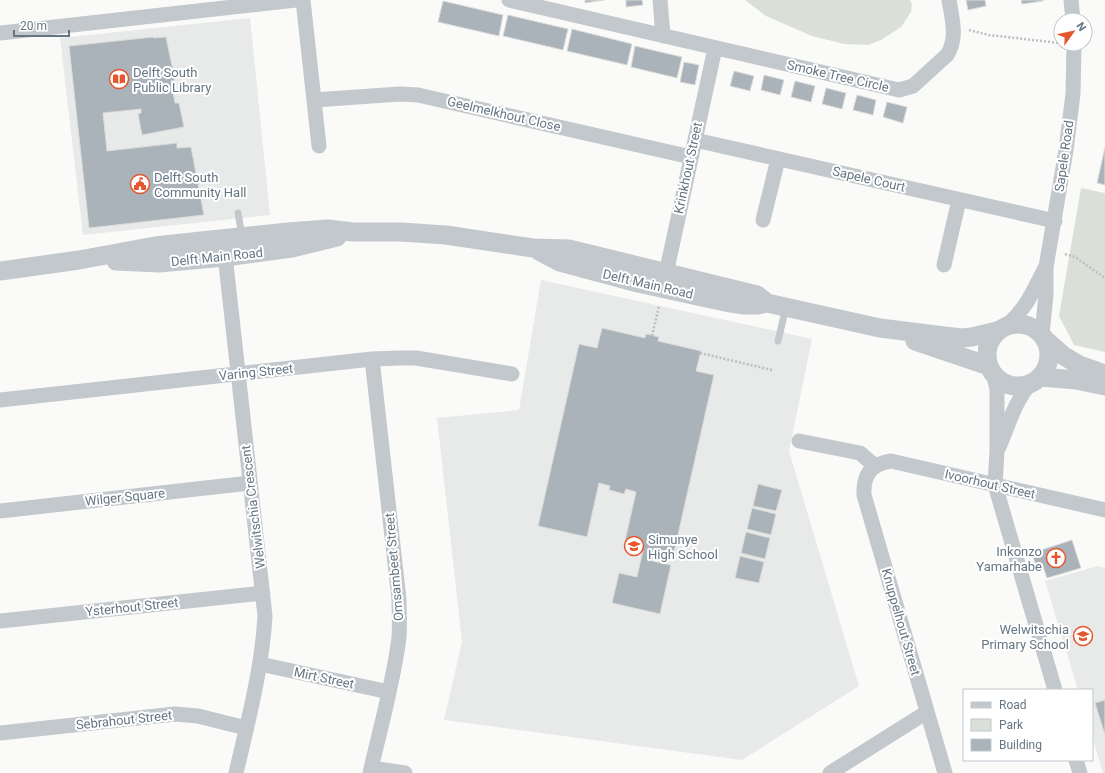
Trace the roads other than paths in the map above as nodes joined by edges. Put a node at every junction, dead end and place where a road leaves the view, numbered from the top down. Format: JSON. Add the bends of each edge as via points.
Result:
{"nodes":[{"id":1,"x":296,"y":0,"type":"edge"},
{"id":2,"x":303,"y":0,"type":"edge"},
{"id":3,"x":510,"y":0,"type":"edge"},
{"id":4,"x":660,"y":0,"type":"edge"},
{"id":5,"x":950,"y":0,"type":"edge"},
{"id":6,"x":1071,"y":0,"type":"edge"},
{"id":7,"x":550,"y":5,"type":"edge"},
{"id":8,"x":1072,"y":12,"type":"edge"},
{"id":9,"x":0,"y":33,"type":"edge"},
{"id":10,"x":663,"y":36,"type":"junction"},
{"id":11,"x":715,"y":48,"type":"junction"},
{"id":12,"x":1074,"y":52,"type":"edge"},
{"id":13,"x":314,"y":100,"type":"junction"},
{"id":14,"x":694,"y":140,"type":"junction"},
{"id":15,"x":319,"y":146,"type":"dead end"},
{"id":16,"x":691,"y":156,"type":"junction"},
{"id":17,"x":778,"y":159,"type":"junction"},
{"id":18,"x":959,"y":200,"type":"junction"},
{"id":19,"x":238,"y":213,"type":"dead end"},
{"id":20,"x":763,"y":220,"type":"dead end"},
{"id":21,"x":1054,"y":221,"type":"junction"},
{"id":22,"x":243,"y":245,"type":"junction"},
{"id":23,"x":224,"y":248,"type":"junction"},
{"id":24,"x":944,"y":265,"type":"dead end"},
{"id":25,"x":1046,"y":267,"type":"junction"},
{"id":26,"x":0,"y":271,"type":"edge"},
{"id":27,"x":664,"y":280,"type":"junction"},
{"id":28,"x":786,"y":307,"type":"junction"},
{"id":29,"x":880,"y":328,"type":"junction"},
{"id":30,"x":1002,"y":328,"type":"junction"},
{"id":31,"x":1044,"y":337,"type":"junction"},
{"id":32,"x":778,"y":341,"type":"dead end"},
{"id":33,"x":372,"y":359,"type":"junction"},
{"id":34,"x":991,"y":370,"type":"junction"},
{"id":35,"x":238,"y":374,"type":"junction"},
{"id":36,"x":512,"y":374,"type":"dead end"},
{"id":37,"x":1105,"y":374,"type":"edge"},
{"id":38,"x":1036,"y":381,"type":"junction"},
{"id":39,"x":1105,"y":386,"type":"edge"},
{"id":40,"x":0,"y":400,"type":"edge"},
{"id":41,"x":799,"y":440,"type":"dead end"},
{"id":42,"x":997,"y":451,"type":"junction"},
{"id":43,"x":872,"y":469,"type":"junction"},
{"id":44,"x":250,"y":483,"type":"junction"},
{"id":45,"x":995,"y":485,"type":"junction"},
{"id":46,"x":1105,"y":510,"type":"edge"},
{"id":47,"x":0,"y":511,"type":"edge"},
{"id":48,"x":263,"y":593,"type":"junction"},
{"id":49,"x":0,"y":621,"type":"edge"},
{"id":50,"x":260,"y":664,"type":"junction"},
{"id":51,"x":1055,"y":689,"type":"edge"},
{"id":52,"x":389,"y":692,"type":"junction"},
{"id":53,"x":927,"y":712,"type":"junction"},
{"id":54,"x":246,"y":728,"type":"junction"},
{"id":55,"x":0,"y":733,"type":"edge"},
{"id":56,"x":1076,"y":761,"type":"edge"},
{"id":57,"x":371,"y":771,"type":"edge"},
{"id":58,"x":236,"y":773,"type":"edge"},
{"id":59,"x":405,"y":773,"type":"edge"},
{"id":60,"x":830,"y":773,"type":"edge"},
{"id":61,"x":945,"y":773,"type":"edge"},
{"id":62,"x":1080,"y":773,"type":"edge"}],
"edges":[{"from":1,"to":9,"type":"street"},
{"from":2,"to":13,"type":"street"},
{"from":3,"to":7,"type":"street","name":"Smoke Tree Circle"},
{"from":4,"to":10,"type":"street"},
{"from":5,"to":11,"type":"street","name":"Smoke Tree Circle","via":[[953,26],[951,49],[913,86],[899,90]]},
{"from":6,"to":8,"type":"street"},
{"from":7,"to":10,"type":"street","name":"Smoke Tree Circle"},
{"from":10,"to":11,"type":"street","name":"Smoke Tree Circle"},
{"from":11,"to":14,"type":"street","name":"Krinkhout Street"},
{"from":12,"to":21,"type":"street","name":"Sapele Road","via":[[1073,94]]},
{"from":13,"to":15,"type":"street"},
{"from":13,"to":16,"type":"street","name":"Geelmelkhout Close","via":[[418,95]]},
{"from":14,"to":16,"type":"street","name":"Krinkhout Street"},
{"from":14,"to":17,"type":"street","name":"Sapele Court"},
{"from":16,"to":27,"type":"street","name":"Krinkhout Street"},
{"from":17,"to":18,"type":"street","name":"Sapele Court"},
{"from":17,"to":20,"type":"street"},
{"from":18,"to":21,"type":"street","name":"Sapele Court"},
{"from":18,"to":24,"type":"street"},
{"from":19,"to":22,"type":"lane"},
{"from":21,"to":25,"type":"street","name":"Sapele Road"},
{"from":22,"to":23,"type":"street","name":"Delft Main Road"},
{"from":22,"to":27,"type":"street","name":"Delft Main Road","via":[[281,232],[328,229],[446,235],[533,248],[560,262],[638,283]]},
{"from":23,"to":26,"type":"street","name":"Delft Main Road","via":[[155,246]]},
{"from":23,"to":35,"type":"street","name":"Welwitschia Crescent"},
{"from":25,"to":30,"type":"street","name":"Sapele Road","via":[[1026,305],[1018,316]]},
{"from":25,"to":31,"type":"street","name":"Sapele Road"},
{"from":27,"to":28,"type":"street","name":"Delft Main Road","via":[[738,304],[767,303]]},
{"from":28,"to":29,"type":"street","name":"Delft Main Road"},
{"from":28,"to":32,"type":"lane"},
{"from":29,"to":30,"type":"street","name":"Delft Main Road","via":[[962,338],[983,336]]},
{"from":29,"to":34,"type":"street","name":"Delft Main Road"},
{"from":30,"to":31,"type":"street","via":[[1016,323],[1026,324],[1034,327]]},
{"from":30,"to":34,"type":"street","via":[[987,347]]},
{"from":31,"to":37,"type":"street","via":[[1064,356],[1079,365]]},
{"from":31,"to":38,"type":"street","via":[[1050,350],[1049,360],[1046,369]]},
{"from":33,"to":35,"type":"street","name":"Varing Street"},
{"from":33,"to":36,"type":"street","name":"Varing Street","via":[[416,358]]},
{"from":33,"to":52,"type":"street","name":"Omsambeet Street","via":[[399,599],[399,638]]},
{"from":34,"to":38,"type":"street","via":[[1005,384],[1022,386]]},
{"from":34,"to":42,"type":"street","via":[[997,389]]},
{"from":35,"to":40,"type":"street","name":"Varing Street"},
{"from":35,"to":44,"type":"street","name":"Welwitschia Crescent"},
{"from":38,"to":39,"type":"street","via":[[1076,380]]},
{"from":38,"to":42,"type":"street","via":[[1021,395]]},
{"from":41,"to":43,"type":"street","via":[[860,453]]},
{"from":42,"to":45,"type":"street"},
{"from":43,"to":45,"type":"street","name":"Ivoorhout Street","via":[[882,463],[891,462]]},
{"from":43,"to":53,"type":"street","name":"Knuppelhout Street","via":[[865,479],[864,494]]},
{"from":44,"to":47,"type":"street","name":"Wilger Square"},
{"from":44,"to":48,"type":"street","name":"Welwitschia Crescent"},
{"from":45,"to":46,"type":"street","name":"Ivoorhout Street"},
{"from":45,"to":51,"type":"street"},
{"from":48,"to":49,"type":"street","name":"Ysterhout Street"},
{"from":48,"to":50,"type":"street","name":"Welwitschia Crescent","via":[[264,641]]},
{"from":50,"to":52,"type":"street","name":"Mirt Street"},
{"from":50,"to":54,"type":"street","name":"Welwitschia Crescent"},
{"from":52,"to":57,"type":"street","name":"Omsambeet Street"},
{"from":53,"to":60,"type":"street"},
{"from":53,"to":61,"type":"street","name":"Knuppelhout Street"},
{"from":54,"to":55,"type":"street","name":"Sebrahout Street","via":[[198,716],[175,714]]},
{"from":54,"to":58,"type":"street","name":"Welwitschia Crescent"},
{"from":56,"to":62,"type":"street"},
{"from":57,"to":59,"type":"street"}]}
